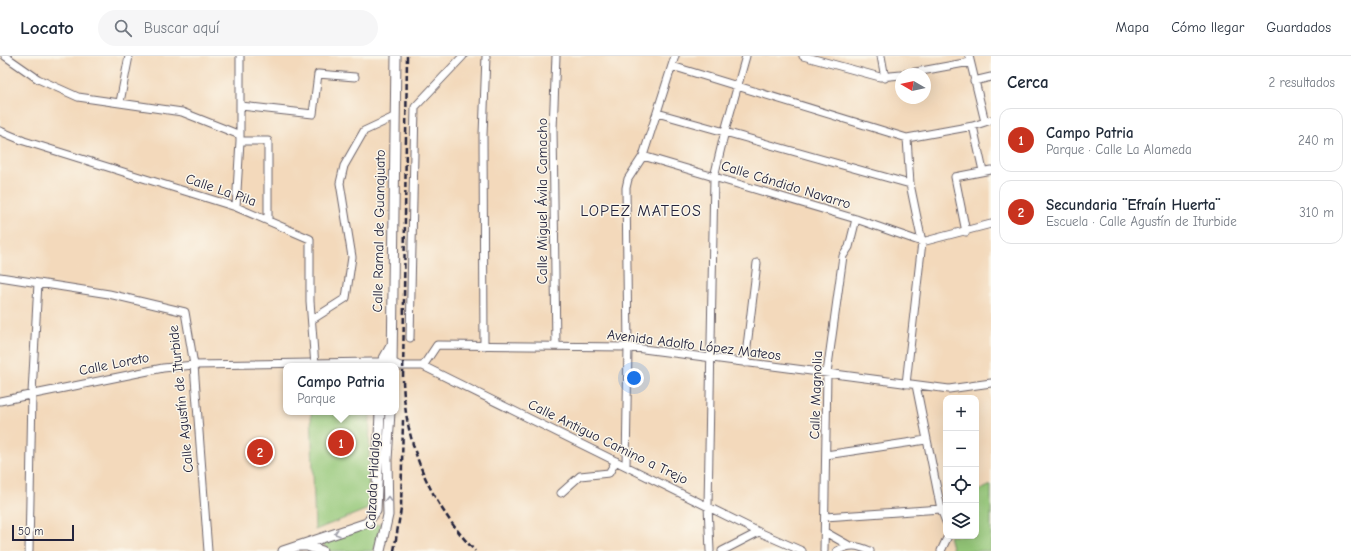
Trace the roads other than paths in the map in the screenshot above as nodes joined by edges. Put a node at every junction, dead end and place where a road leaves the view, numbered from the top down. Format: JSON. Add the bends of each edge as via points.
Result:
{"nodes":[{"id":1,"x":5,"y":56,"type":"edge"},
{"id":2,"x":129,"y":56,"type":"edge"},
{"id":3,"x":240,"y":56,"type":"edge"},
{"id":4,"x":396,"y":56,"type":"edge"},
{"id":5,"x":463,"y":56,"type":"edge"},
{"id":6,"x":486,"y":56,"type":"edge"},
{"id":7,"x":556,"y":56,"type":"edge"},
{"id":8,"x":675,"y":56,"type":"edge"},
{"id":9,"x":746,"y":56,"type":"edge"},
{"id":10,"x":804,"y":56,"type":"edge"},
{"id":11,"x":881,"y":56,"type":"edge"},
{"id":12,"x":970,"y":59,"type":"edge"},
{"id":13,"x":672,"y":66,"type":"junction"},
{"id":14,"x":931,"y":68,"type":"edge"},
{"id":15,"x":895,"y":76,"type":"edge"},
{"id":16,"x":355,"y":77,"type":"dead end"},
{"id":17,"x":991,"y":77,"type":"edge"},
{"id":18,"x":885,"y":78,"type":"junction"},
{"id":19,"x":974,"y":81,"type":"junction"},
{"id":20,"x":738,"y":87,"type":"junction"},
{"id":21,"x":120,"y":102,"type":"junction"},
{"id":22,"x":241,"y":106,"type":"junction"},
{"id":23,"x":657,"y":112,"type":"junction"},
{"id":24,"x":394,"y":117,"type":"junction"},
{"id":25,"x":988,"y":121,"type":"edge"},
{"id":26,"x":973,"y":126,"type":"junction"},
{"id":27,"x":0,"y":131,"type":"edge"},
{"id":28,"x":725,"y":131,"type":"junction"},
{"id":29,"x":240,"y":138,"type":"junction"},
{"id":30,"x":907,"y":138,"type":"junction"},
{"id":31,"x":643,"y":156,"type":"junction"},
{"id":32,"x":991,"y":170,"type":"edge"},
{"id":33,"x":983,"y":172,"type":"junction"},
{"id":34,"x":714,"y":177,"type":"junction"},
{"id":35,"x":910,"y":184,"type":"junction"},
{"id":36,"x":236,"y":207,"type":"junction"},
{"id":37,"x":856,"y":219,"type":"junction"},
{"id":38,"x":268,"y":220,"type":"junction"},
{"id":39,"x":991,"y":224,"type":"edge"},
{"id":40,"x":966,"y":232,"type":"junction"},
{"id":41,"x":922,"y":242,"type":"junction"},
{"id":42,"x":757,"y":263,"type":"dead end"},
{"id":43,"x":0,"y":277,"type":"edge"},
{"id":44,"x":38,"y":283,"type":"junction"},
{"id":45,"x":312,"y":319,"type":"junction"},
{"id":46,"x":410,"y":338,"type":"dead end"},
{"id":47,"x":391,"y":346,"type":"junction"},
{"id":48,"x":484,"y":346,"type":"junction"},
{"id":49,"x":556,"y":346,"type":"junction"},
{"id":50,"x":628,"y":347,"type":"junction"},
{"id":51,"x":711,"y":359,"type":"junction"},
{"id":52,"x":312,"y":363,"type":"edge"},
{"id":53,"x":382,"y":363,"type":"edge"},
{"id":54,"x":394,"y":363,"type":"edge"},
{"id":55,"x":745,"y":363,"type":"junction"},
{"id":56,"x":283,"y":364,"type":"edge"},
{"id":57,"x":194,"y":365,"type":"junction"},
{"id":58,"x":399,"y":366,"type":"edge"},
{"id":59,"x":423,"y":366,"type":"junction"},
{"id":60,"x":827,"y":373,"type":"junction"},
{"id":61,"x":991,"y":383,"type":"edge"},
{"id":62,"x":906,"y":384,"type":"junction"},
{"id":63,"x":916,"y":385,"type":"junction"},
{"id":64,"x":32,"y":393,"type":"junction"},
{"id":65,"x":0,"y":401,"type":"edge"},
{"id":66,"x":380,"y":415,"type":"edge"},
{"id":67,"x":390,"y":415,"type":"edge"},
{"id":68,"x":926,"y":440,"type":"junction"},
{"id":69,"x":826,"y":455,"type":"junction"},
{"id":70,"x":616,"y":461,"type":"junction"},
{"id":71,"x":626,"y":465,"type":"junction"},
{"id":72,"x":561,"y":493,"type":"dead end"},
{"id":73,"x":708,"y":506,"type":"junction"},
{"id":74,"x":941,"y":509,"type":"junction"},
{"id":75,"x":376,"y":511,"type":"junction"},
{"id":76,"x":943,"y":514,"type":"edge"},
{"id":77,"x":388,"y":515,"type":"junction"},
{"id":78,"x":825,"y":517,"type":"junction"},
{"id":79,"x":759,"y":532,"type":"junction"},
{"id":80,"x":824,"y":532,"type":"junction"},
{"id":81,"x":947,"y":539,"type":"edge"},
{"id":82,"x":848,"y":545,"type":"junction"},
{"id":83,"x":297,"y":546,"type":"junction"},
{"id":84,"x":29,"y":551,"type":"edge"},
{"id":85,"x":208,"y":551,"type":"edge"},
{"id":86,"x":283,"y":551,"type":"edge"},
{"id":87,"x":322,"y":551,"type":"edge"},
{"id":88,"x":380,"y":551,"type":"edge"},
{"id":89,"x":710,"y":551,"type":"edge"},
{"id":90,"x":722,"y":551,"type":"edge"},
{"id":91,"x":802,"y":551,"type":"edge"},
{"id":92,"x":824,"y":551,"type":"edge"},
{"id":93,"x":837,"y":551,"type":"edge"},
{"id":94,"x":870,"y":551,"type":"edge"},
{"id":95,"x":941,"y":551,"type":"edge"}],
"edges":[{"from":1,"to":21,"type":"street","via":[[38,79],[78,97]]},
{"from":2,"to":21,"type":"street"},
{"from":3,"to":22,"type":"street"},
{"from":4,"to":24,"type":"street","name":"Calle Ramal de Guanajuato"},
{"from":5,"to":46,"type":"street","via":[[415,107]]},
{"from":6,"to":48,"type":"street","via":[[483,135]]},
{"from":7,"to":49,"type":"street","name":"Calle Miguel Ávila Camacho","via":[[553,129]]},
{"from":8,"to":13,"type":"street"},
{"from":9,"to":20,"type":"street"},
{"from":10,"to":18,"type":"street"},
{"from":11,"to":18,"type":"street"},
{"from":12,"to":14,"type":"street"},
{"from":12,"to":19,"type":"street"},
{"from":13,"to":20,"type":"street"},
{"from":13,"to":23,"type":"street"},
{"from":15,"to":18,"type":"street"},
{"from":16,"to":22,"type":"street","via":[[318,74],[313,114]]},
{"from":17,"to":19,"type":"street"},
{"from":19,"to":25,"type":"street"},
{"from":20,"to":28,"type":"street"},
{"from":20,"to":30,"type":"street"},
{"from":21,"to":29,"type":"street","via":[[182,112]]},
{"from":22,"to":29,"type":"street"},
{"from":23,"to":28,"type":"street"},
{"from":23,"to":31,"type":"street"},
{"from":24,"to":45,"type":"street","name":"Calle Ramal de Guanajuato","via":[[364,131],[344,166],[340,183],[352,257],[346,298]]},
{"from":24,"to":47,"type":"street","name":"Calle Ramal de Guanajuato"},
{"from":25,"to":26,"type":"street"},
{"from":26,"to":30,"type":"street"},
{"from":26,"to":33,"type":"street"},
{"from":27,"to":36,"type":"street","name":"Calle La Pila","via":[[24,141]]},
{"from":28,"to":34,"type":"street"},
{"from":28,"to":35,"type":"street"},
{"from":29,"to":36,"type":"street"},
{"from":29,"to":38,"type":"street","via":[[268,141]]},
{"from":30,"to":35,"type":"street"},
{"from":31,"to":34,"type":"street","name":"Calle Cándido Navarro"},
{"from":31,"to":50,"type":"street","via":[[626,188]]},
{"from":32,"to":33,"type":"street"},
{"from":33,"to":40,"type":"street","via":[[955,177]]},
{"from":34,"to":37,"type":"street","name":"Calle Cándido Navarro"},
{"from":34,"to":51,"type":"street"},
{"from":35,"to":41,"type":"street"},
{"from":36,"to":38,"type":"street","name":"Calle La Pila"},
{"from":37,"to":41,"type":"street","name":"Calle Cándido Navarro"},
{"from":37,"to":60,"type":"street","name":"Calle Magnolia","via":[[850,247],[843,256]]},
{"from":38,"to":45,"type":"street","name":"Calle La Pila","via":[[310,239]]},
{"from":39,"to":40,"type":"street"},
{"from":40,"to":41,"type":"street"},
{"from":41,"to":62,"type":"street"},
{"from":42,"to":55,"type":"street"},
{"from":43,"to":44,"type":"street","name":"Calle Agustín de Iturbide"},
{"from":44,"to":57,"type":"street","name":"Calle Agustín de Iturbide","via":[[109,294],[185,312]]},
{"from":44,"to":64,"type":"street"},
{"from":45,"to":52,"type":"street","name":"Calle La Pila"},
{"from":47,"to":53,"type":"street","name":"Calle Ramal de Guanajuato"},
{"from":47,"to":54,"type":"street","name":"Calle Ramal de Guanajuato"},
{"from":48,"to":49,"type":"street","name":"Avenida Adolfo López Mateos"},
{"from":48,"to":59,"type":"street","name":"Avenida Adolfo López Mateos","via":[[437,345]]},
{"from":49,"to":50,"type":"street","name":"Avenida Adolfo López Mateos"},
{"from":50,"to":51,"type":"street","name":"Avenida Adolfo López Mateos"},
{"from":50,"to":71,"type":"street"},
{"from":51,"to":55,"type":"street","name":"Avenida Adolfo López Mateos"},
{"from":51,"to":73,"type":"street"},
{"from":55,"to":60,"type":"street","name":"Avenida Adolfo López Mateos"},
{"from":56,"to":57,"type":"street","name":"Calle Loreto"},
{"from":57,"to":64,"type":"street","name":"Calle Loreto","via":[[163,368]]},
{"from":57,"to":85,"type":"street","name":"Calle Agustín de Iturbide"},
{"from":58,"to":59,"type":"street","name":"Calle Antiguo Camino a Trejo"},
{"from":59,"to":70,"type":"street","name":"Calle Antiguo Camino a Trejo"},
{"from":60,"to":62,"type":"street","name":"Avenida Adolfo López Mateos"},
{"from":60,"to":69,"type":"street","name":"Calle Magnolia"},
{"from":61,"to":63,"type":"street","name":"Avenida Adolfo López Mateos","via":[[949,389]]},
{"from":62,"to":63,"type":"street","name":"Avenida Adolfo López Mateos"},
{"from":63,"to":68,"type":"street"},
{"from":64,"to":65,"type":"street","name":"Calle Loreto"},
{"from":64,"to":84,"type":"street"},
{"from":66,"to":75,"type":"street"},
{"from":77,"to":67,"type":"street","name":"Calzada Hidalgo","one_way":true},
{"from":68,"to":69,"type":"street"},
{"from":68,"to":74,"type":"street"},
{"from":69,"to":78,"type":"street","name":"Calle Magnolia"},
{"from":70,"to":71,"type":"street","name":"Calle Antiguo Camino a Trejo"},
{"from":70,"to":72,"type":"street","via":[[609,473],[580,476]]},
{"from":71,"to":73,"type":"street","name":"Calle Antiguo Camino a Trejo"},
{"from":73,"to":79,"type":"street","name":"Calle Antiguo Camino a Trejo"},
{"from":73,"to":89,"type":"street"},
{"from":74,"to":76,"type":"street"},
{"from":74,"to":78,"type":"street"},
{"from":75,"to":77,"type":"street"},
{"from":75,"to":83,"type":"street","one_way":true,"via":[[367,523]]},
{"from":77,"to":88,"type":"street","name":"Calzada Hidalgo"},
{"from":78,"to":80,"type":"street","name":"Calle Magnolia"},
{"from":79,"to":90,"type":"street"},
{"from":79,"to":91,"type":"street","name":"Calle Antiguo Camino a Trejo"},
{"from":80,"to":82,"type":"street"},
{"from":80,"to":92,"type":"street","name":"Calle Magnolia"},
{"from":81,"to":95,"type":"street"},
{"from":82,"to":93,"type":"street"},
{"from":82,"to":94,"type":"street"},
{"from":83,"to":86,"type":"street"},
{"from":83,"to":87,"type":"street"}]}
